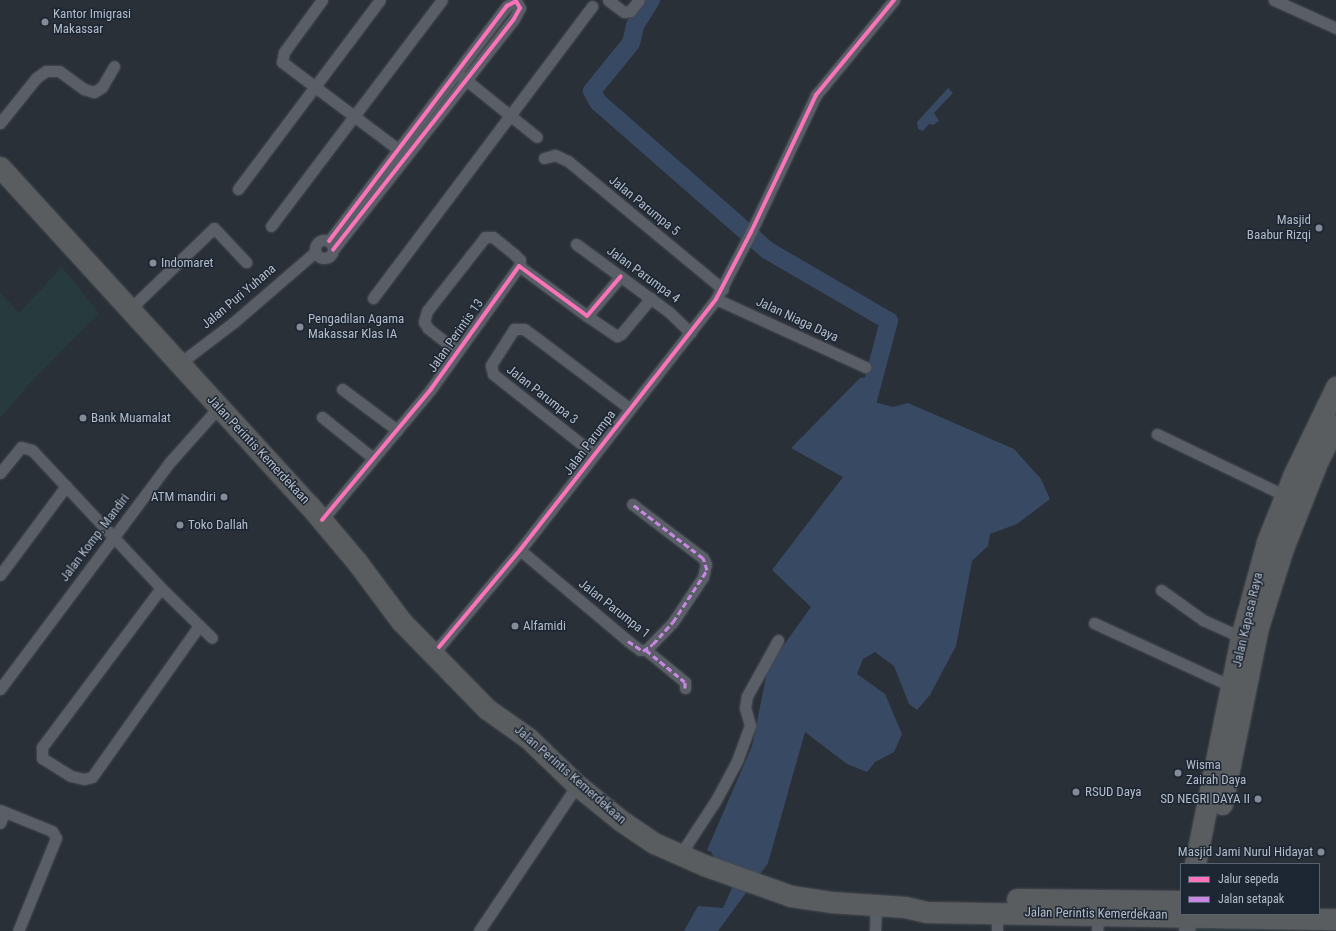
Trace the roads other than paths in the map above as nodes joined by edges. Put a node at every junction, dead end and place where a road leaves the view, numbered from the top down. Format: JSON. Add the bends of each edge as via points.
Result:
{"nodes":[{"id":1,"x":322,"y":0,"type":"edge"},
{"id":2,"x":380,"y":0,"type":"edge"},
{"id":3,"x":442,"y":0,"type":"edge"},
{"id":4,"x":608,"y":0,"type":"edge"},
{"id":5,"x":639,"y":0,"type":"edge"},
{"id":6,"x":894,"y":0,"type":"edge"},
{"id":7,"x":1274,"y":0,"type":"edge"},
{"id":8,"x":503,"y":3,"type":"edge"},
{"id":9,"x":592,"y":6,"type":"dead end"},
{"id":10,"x":1336,"y":28,"type":"edge"},
{"id":11,"x":114,"y":66,"type":"dead end"},
{"id":12,"x":457,"y":73,"type":"junction"},
{"id":13,"x":467,"y":81,"type":"junction"},
{"id":14,"x":315,"y":87,"type":"junction"},
{"id":15,"x":354,"y":114,"type":"junction"},
{"id":16,"x":508,"y":115,"type":"junction"},
{"id":17,"x":0,"y":123,"type":"edge"},
{"id":18,"x":418,"y":123,"type":"junction"},
{"id":19,"x":427,"y":131,"type":"junction"},
{"id":20,"x":537,"y":138,"type":"dead end"},
{"id":21,"x":398,"y":149,"type":"junction"},
{"id":22,"x":544,"y":158,"type":"dead end"},
{"id":23,"x":0,"y":167,"type":"edge"},
{"id":24,"x":0,"y":183,"type":"edge"},
{"id":25,"x":238,"y":189,"type":"dead end"},
{"id":26,"x":272,"y":226,"type":"dead end"},
{"id":27,"x":576,"y":244,"type":"dead end"},
{"id":28,"x":331,"y":245,"type":"junction"},
{"id":29,"x":246,"y":262,"type":"dead end"},
{"id":30,"x":519,"y":266,"type":"junction"},
{"id":31,"x":621,"y":276,"type":"junction"},
{"id":32,"x":723,"y":289,"type":"junction"},
{"id":33,"x":372,"y":298,"type":"dead end"},
{"id":34,"x":651,"y":298,"type":"junction"},
{"id":35,"x":716,"y":299,"type":"junction"},
{"id":36,"x":132,"y":314,"type":"junction"},
{"id":37,"x":587,"y":316,"type":"junction"},
{"id":38,"x":691,"y":333,"type":"junction"},
{"id":39,"x":457,"y":351,"type":"junction"},
{"id":40,"x":180,"y":363,"type":"junction"},
{"id":41,"x":865,"y":367,"type":"dead end"},
{"id":42,"x":1336,"y":387,"type":"edge"},
{"id":43,"x":342,"y":389,"type":"dead end"},
{"id":44,"x":218,"y":408,"type":"junction"},
{"id":45,"x":629,"y":408,"type":"junction"},
{"id":46,"x":1332,"y":416,"type":"edge"},
{"id":47,"x":322,"y":417,"type":"dead end"},
{"id":48,"x":397,"y":430,"type":"junction"},
{"id":49,"x":1157,"y":434,"type":"dead end"},
{"id":50,"x":594,"y":454,"type":"junction"},
{"id":51,"x":373,"y":458,"type":"junction"},
{"id":52,"x":0,"y":473,"type":"edge"},
{"id":53,"x":66,"y":486,"type":"junction"},
{"id":54,"x":1286,"y":496,"type":"junction"},
{"id":55,"x":632,"y":504,"type":"dead end"},
{"id":56,"x":322,"y":520,"type":"junction"},
{"id":57,"x":114,"y":535,"type":"junction"},
{"id":58,"x":1275,"y":545,"type":"junction"},
{"id":59,"x":520,"y":550,"type":"junction"},
{"id":60,"x":0,"y":575,"type":"edge"},
{"id":61,"x":375,"y":586,"type":"junction"},
{"id":62,"x":161,"y":588,"type":"junction"},
{"id":63,"x":1161,"y":590,"type":"dead end"},
{"id":64,"x":1094,"y":623,"type":"dead end"},
{"id":65,"x":199,"y":626,"type":"junction"},
{"id":66,"x":1241,"y":637,"type":"junction"},
{"id":67,"x":212,"y":638,"type":"dead end"},
{"id":68,"x":778,"y":640,"type":"dead end"},
{"id":69,"x":439,"y":647,"type":"junction"},
{"id":70,"x":646,"y":650,"type":"junction"},
{"id":71,"x":1232,"y":687,"type":"junction"},
{"id":72,"x":685,"y":688,"type":"dead end"},
{"id":73,"x":0,"y":689,"type":"edge"},
{"id":74,"x":508,"y":722,"type":"junction"},
{"id":75,"x":1226,"y":755,"type":"junction"},
{"id":76,"x":577,"y":785,"type":"junction"},
{"id":77,"x":2,"y":811,"type":"edge"},
{"id":78,"x":0,"y":823,"type":"edge"},
{"id":79,"x":680,"y":855,"type":"junction"},
{"id":80,"x":1196,"y":863,"type":"edge"},
{"id":81,"x":1208,"y":863,"type":"edge"},
{"id":82,"x":1320,"y":904,"type":"edge"},
{"id":83,"x":1336,"y":905,"type":"edge"},
{"id":84,"x":876,"y":906,"type":"junction"},
{"id":85,"x":1044,"y":906,"type":"junction"},
{"id":86,"x":905,"y":907,"type":"junction"},
{"id":87,"x":1189,"y":916,"type":"edge"},
{"id":88,"x":1336,"y":919,"type":"edge"},
{"id":89,"x":997,"y":922,"type":"edge"},
{"id":90,"x":1098,"y":923,"type":"edge"},
{"id":91,"x":1298,"y":924,"type":"edge"},
{"id":92,"x":18,"y":931,"type":"edge"},
{"id":93,"x":479,"y":931,"type":"edge"},
{"id":94,"x":875,"y":931,"type":"edge"}],
"edges":[{"from":1,"to":14,"type":"street","via":[[281,58],[284,66]]},
{"from":2,"to":14,"type":"street"},
{"from":3,"to":15,"type":"street"},
{"from":4,"to":5,"type":"street","via":[[624,12],[630,11]]},
{"from":6,"to":32,"type":"street","name":"Jalan Parumpa","via":[[816,95]]},
{"from":7,"to":10,"type":"street"},
{"from":8,"to":12,"type":"street"},
{"from":8,"to":13,"type":"street","via":[[516,1],[519,4],[519,12]]},
{"from":9,"to":16,"type":"street"},
{"from":11,"to":17,"type":"street","via":[[102,87],[94,92],[84,89],[59,71],[46,71],[36,78]]},
{"from":12,"to":13,"type":"street"},
{"from":12,"to":18,"type":"street"},
{"from":13,"to":16,"type":"street"},
{"from":13,"to":19,"type":"street"},
{"from":14,"to":15,"type":"street"},
{"from":14,"to":25,"type":"street"},
{"from":15,"to":21,"type":"street"},
{"from":15,"to":26,"type":"street"},
{"from":16,"to":20,"type":"street"},
{"from":16,"to":33,"type":"street"},
{"from":18,"to":19,"type":"street"},
{"from":18,"to":21,"type":"street"},
{"from":19,"to":28,"type":"street"},
{"from":21,"to":28,"type":"street"},
{"from":22,"to":32,"type":"street","name":"Jalan Parumpa 5","via":[[556,155],[568,162]]},
{"from":23,"to":36,"type":"highway","name":"Jalan Perintis Kemerdekaan"},
{"from":24,"to":36,"type":"highway","name":"Jalan Perintis Kemerdekaan","via":[[110,302],[123,313]]},
{"from":27,"to":31,"type":"street","name":"Jalan Parumpa 4"},
{"from":28,"to":40,"type":"street","name":"Jalan Puri Yuhana","via":[[326,258],[318,256],[315,252],[234,322]]},
{"from":29,"to":36,"type":"street","via":[[214,228]]},
{"from":30,"to":37,"type":"street"},
{"from":30,"to":39,"type":"street","name":"Jalan Perintis 13"},
{"from":30,"to":39,"type":"street","via":[[520,260],[515,255],[493,237],[484,237],[427,311],[424,322],[428,328]]},
{"from":31,"to":34,"type":"street","name":"Jalan Parumpa 4"},
{"from":31,"to":37,"type":"street"},
{"from":32,"to":35,"type":"street","name":"Jalan Parumpa"},
{"from":34,"to":37,"type":"street","via":[[617,336]]},
{"from":34,"to":38,"type":"street","name":"Jalan Parumpa 4","via":[[681,321]]},
{"from":35,"to":38,"type":"street","name":"Jalan Parumpa"},
{"from":35,"to":41,"type":"street","name":"Jalan Niaga Daya"},
{"from":36,"to":40,"type":"highway","name":"Jalan Perintis Kemerdekaan"},
{"from":38,"to":45,"type":"street","name":"Jalan Parumpa"},
{"from":39,"to":48,"type":"street","name":"Jalan Perintis 13"},
{"from":40,"to":44,"type":"highway","name":"Jalan Perintis Kemerdekaan"},
{"from":42,"to":46,"type":"highway","name":"Jalan Kapasa Raya"},
{"from":43,"to":48,"type":"street"},
{"from":44,"to":56,"type":"highway","name":"Jalan Perintis Kemerdekaan"},
{"from":44,"to":57,"type":"street","name":"Jalan Komp. Mandiri","via":[[169,463]]},
{"from":45,"to":50,"type":"street","name":"Jalan Parumpa"},
{"from":45,"to":50,"type":"street","name":"Jalan Parumpa 3","via":[[536,337],[524,329],[514,329],[491,365],[493,374]]},
{"from":46,"to":54,"type":"highway","name":"Jalan Kapasa Raya"},
{"from":46,"to":58,"type":"highway","name":"Jalan Kapasa Raya","via":[[1318,460]]},
{"from":47,"to":51,"type":"street"},
{"from":48,"to":51,"type":"street","name":"Jalan Perintis 13"},
{"from":49,"to":54,"type":"street"},
{"from":50,"to":59,"type":"street","name":"Jalan Parumpa"},
{"from":51,"to":56,"type":"street","name":"Jalan Perintis 13"},
{"from":52,"to":53,"type":"street","via":[[17,451],[26,447]]},
{"from":53,"to":57,"type":"street"},
{"from":53,"to":60,"type":"street"},
{"from":54,"to":58,"type":"highway","name":"Jalan Kapasa Raya"},
{"from":55,"to":70,"type":"street","name":"Jalan Parumpa 1","via":[[703,558],[706,564],[703,577],[673,622]]},
{"from":56,"to":61,"type":"highway","name":"Jalan Perintis Kemerdekaan"},
{"from":57,"to":62,"type":"street"},
{"from":57,"to":73,"type":"street","name":"Jalan Komp. Mandiri"},
{"from":58,"to":66,"type":"highway","name":"Jalan Kapasa Raya"},
{"from":58,"to":75,"type":"highway","name":"Jalan Kapasa Raya","via":[[1258,627]]},
{"from":59,"to":69,"type":"street","name":"Jalan Parumpa"},
{"from":59,"to":70,"type":"street","name":"Jalan Parumpa 1","via":[[628,642],[640,650]]},
{"from":61,"to":69,"type":"highway","name":"Jalan Perintis Kemerdekaan","via":[[390,595]]},
{"from":61,"to":74,"type":"highway","name":"Jalan Perintis Kemerdekaan","via":[[401,621],[488,709]]},
{"from":62,"to":65,"type":"street"},
{"from":62,"to":65,"type":"street","via":[[42,748],[42,758],[71,776],[84,779],[92,777]]},
{"from":63,"to":66,"type":"street","via":[[1203,620]]},
{"from":64,"to":71,"type":"street"},
{"from":65,"to":67,"type":"street"},
{"from":66,"to":71,"type":"highway","name":"Jalan Kapasa Raya"},
{"from":68,"to":79,"type":"street","via":[[747,696],[745,708],[750,724],[737,761],[716,800]]},
{"from":69,"to":74,"type":"highway","name":"Jalan Perintis Kemerdekaan","via":[[494,701]]},
{"from":70,"to":72,"type":"street","via":[[685,682]]},
{"from":71,"to":75,"type":"highway","name":"Jalan Kapasa Raya"},
{"from":74,"to":76,"type":"highway","name":"Jalan Perintis Kemerdekaan"},
{"from":75,"to":80,"type":"highway","name":"Jalan Kapasa Raya"},
{"from":75,"to":81,"type":"highway","name":"Jalan Kapasa Raya"},
{"from":76,"to":79,"type":"highway","name":"Jalan Perintis Kemerdekaan","via":[[620,820],[654,843]]},
{"from":76,"to":93,"type":"street"},
{"from":77,"to":78,"type":"street"},
{"from":77,"to":92,"type":"street","via":[[52,831],[56,838]]},
{"from":79,"to":84,"type":"highway","name":"Jalan Perintis Kemerdekaan","via":[[791,896]]},
{"from":82,"to":83,"type":"highway"},
{"from":84,"to":86,"type":"highway","name":"Jalan Perintis Kemerdekaan"},
{"from":84,"to":94,"type":"street"},
{"from":85,"to":86,"type":"highway","name":"Jalan Perintis Kemerdekaan","via":[[926,901]]},
{"from":85,"to":87,"type":"highway","name":"Jalan Perintis Kemerdekaan"},
{"from":85,"to":89,"type":"highway","name":"Jalan Perintis Kemerdekaan"},
{"from":85,"to":90,"type":"highway","name":"Jalan Perintis Kemerdekaan"},
{"from":86,"to":89,"type":"highway","name":"Jalan Perintis Kemerdekaan"},
{"from":87,"to":90,"type":"highway","name":"Jalan Perintis Kemerdekaan"},
{"from":87,"to":91,"type":"highway","name":"Jalan Perintis Kemerdekaan"},
{"from":88,"to":91,"type":"highway","name":"Jalan Perintis Kemerdekaan"}]}
